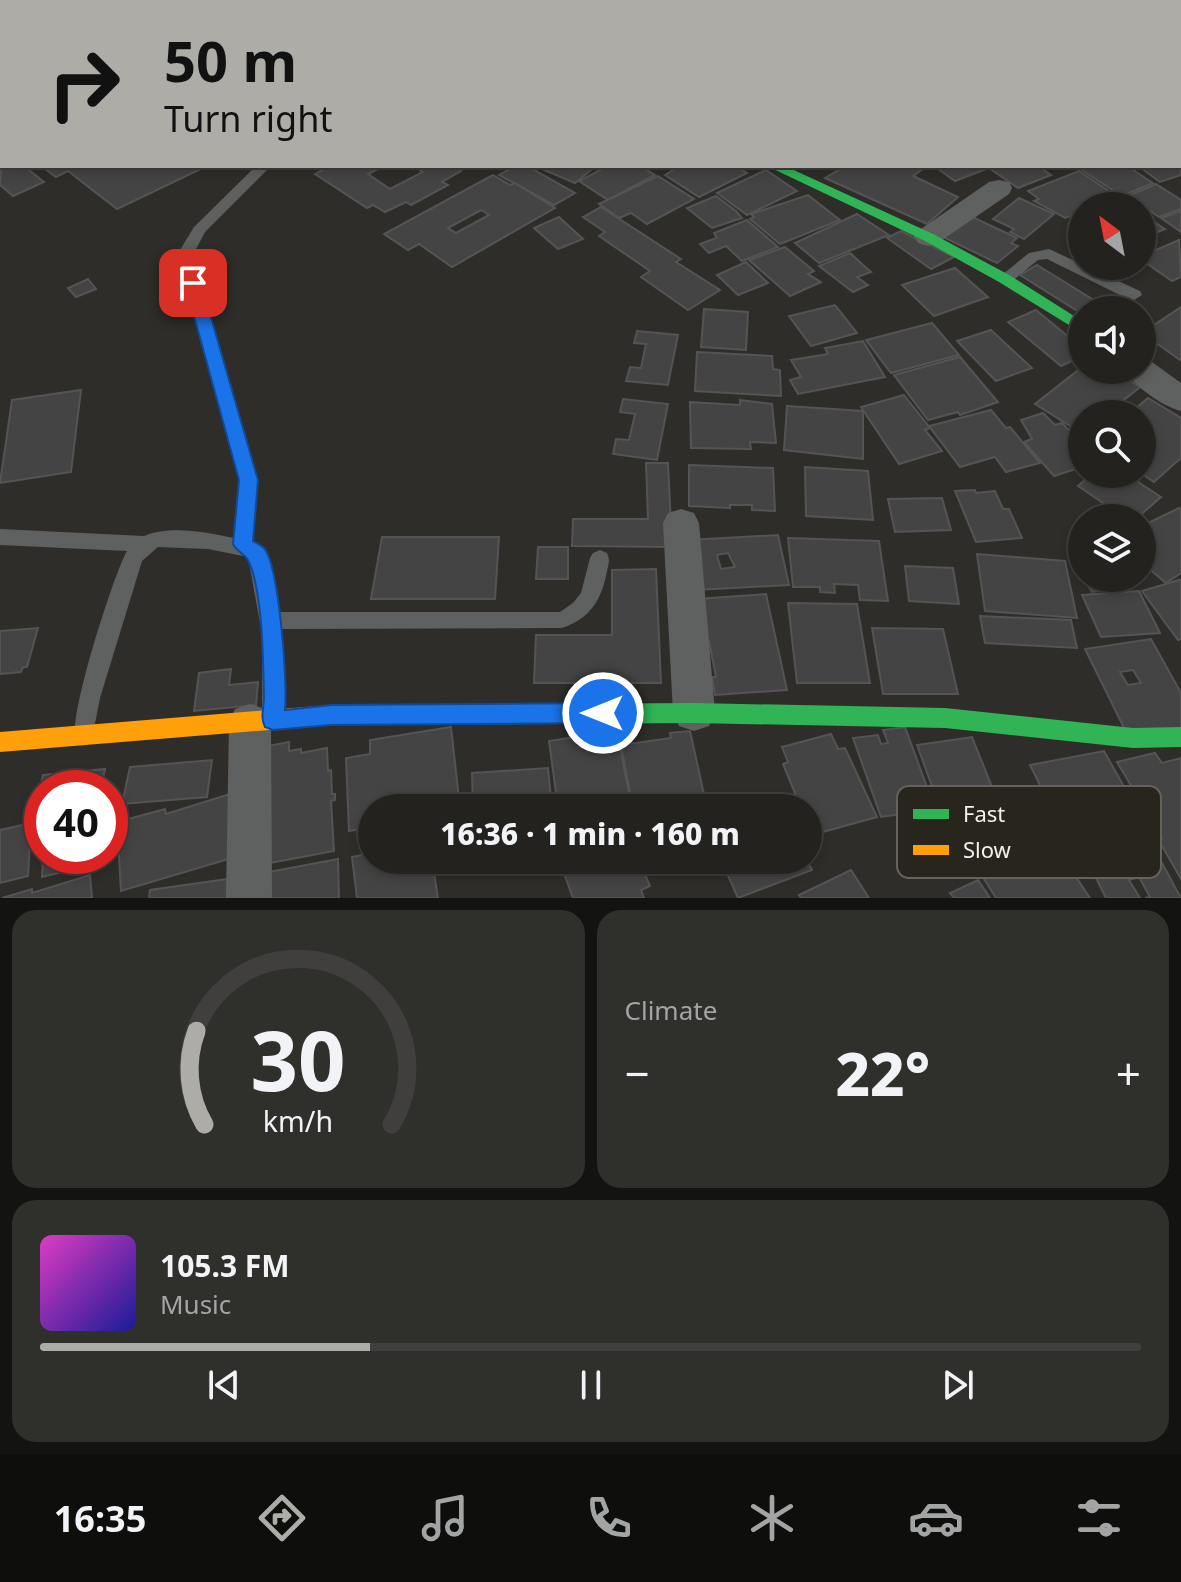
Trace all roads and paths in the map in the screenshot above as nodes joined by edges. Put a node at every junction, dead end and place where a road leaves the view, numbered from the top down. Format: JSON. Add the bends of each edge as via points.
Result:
{"nodes":[{"id":1,"x":262,"y":168,"type":"edge"},
{"id":2,"x":778,"y":168,"type":"edge"},
{"id":3,"x":999,"y":188,"type":"dead end"},
{"id":4,"x":928,"y":237,"type":"junction"},
{"id":5,"x":1005,"y":279,"type":"junction"},
{"id":6,"x":1134,"y":295,"type":"dead end"},
{"id":7,"x":1068,"y":319,"type":"edge"},
{"id":8,"x":1156,"y":379,"type":"edge"},
{"id":9,"x":1178,"y":393,"type":"edge"},
{"id":10,"x":681,"y":523,"type":"dead end"},
{"id":11,"x":0,"y":537,"type":"edge"},
{"id":12,"x":145,"y":544,"type":"junction"},
{"id":13,"x":243,"y":544,"type":"junction"},
{"id":14,"x":600,"y":558,"type":"dead end"},
{"id":15,"x":270,"y":621,"type":"junction"},
{"id":16,"x":694,"y":713,"type":"junction"},
{"id":17,"x":261,"y":721,"type":"junction"},
{"id":18,"x":84,"y":735,"type":"junction"},
{"id":19,"x":1181,"y":737,"type":"edge"},
{"id":20,"x":0,"y":742,"type":"edge"},
{"id":21,"x":249,"y":898,"type":"edge"}],
"edges":[{"from":1,"to":13,"type":"lane","via":[[199,230],[185,255],[248,480]]},
{"from":2,"to":4,"type":"street"},
{"from":3,"to":4,"type":"street"},
{"from":4,"to":5,"type":"street"},
{"from":5,"to":6,"type":"lane","via":[[1034,256],[1049,254]]},
{"from":5,"to":7,"type":"street"},
{"from":8,"to":9,"type":"street"},
{"from":10,"to":16,"type":"street"},
{"from":11,"to":12,"type":"lane"},
{"from":12,"to":13,"type":"lane","via":[[158,539]]},
{"from":12,"to":18,"type":"lane","via":[[133,557],[89,698]]},
{"from":13,"to":15,"type":"lane","via":[[256,552]]},
{"from":14,"to":15,"type":"lane","via":[[591,597],[581,612],[562,620]]},
{"from":15,"to":17,"type":"lane","via":[[275,701]]},
{"from":16,"to":17,"type":"street","via":[[331,715]]},
{"from":16,"to":19,"type":"street","via":[[945,718],[1133,738]]},
{"from":17,"to":18,"type":"street"},
{"from":17,"to":21,"type":"street"},
{"from":18,"to":20,"type":"street"}]}
